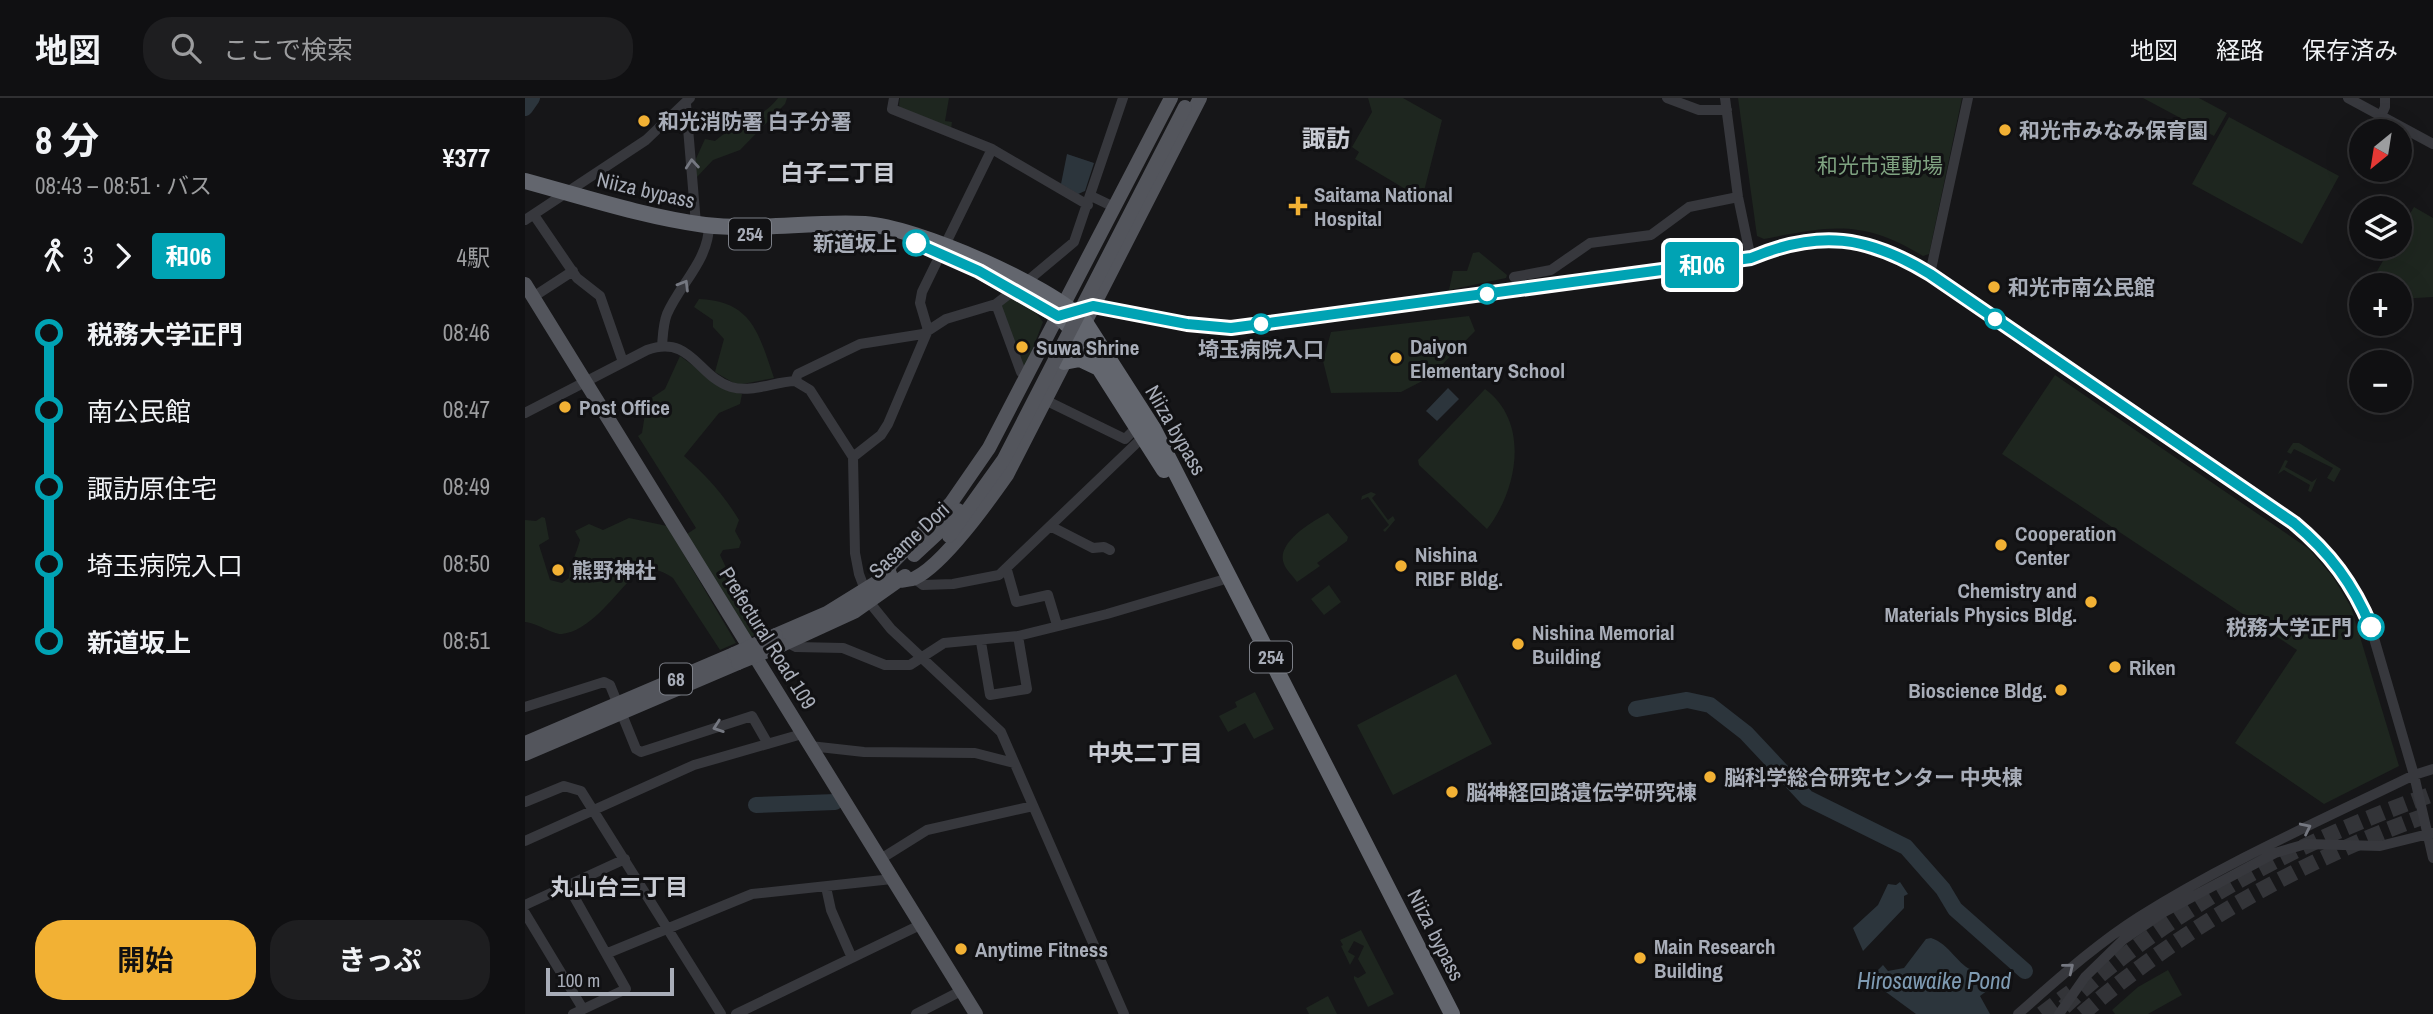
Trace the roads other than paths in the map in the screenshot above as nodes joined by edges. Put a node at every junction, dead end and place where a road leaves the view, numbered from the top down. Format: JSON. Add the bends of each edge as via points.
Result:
{"nodes":[{"id":1,"x":894,"y":98,"type":"edge"},
{"id":2,"x":1123,"y":98,"type":"edge"},
{"id":3,"x":1199,"y":98,"type":"edge"},
{"id":4,"x":1667,"y":98,"type":"edge"},
{"id":5,"x":1968,"y":98,"type":"edge"},
{"id":6,"x":2348,"y":98,"type":"edge"},
{"id":7,"x":2385,"y":98,"type":"edge"},
{"id":8,"x":688,"y":101,"type":"edge"},
{"id":9,"x":1180,"y":102,"type":"edge"},
{"id":10,"x":1726,"y":104,"type":"edge"},
{"id":11,"x":2381,"y":116,"type":"junction"},
{"id":12,"x":2433,"y":144,"type":"edge"},
{"id":13,"x":992,"y":149,"type":"junction"},
{"id":14,"x":525,"y":181,"type":"edge"},
{"id":15,"x":525,"y":190,"type":"edge"},
{"id":16,"x":563,"y":195,"type":"junction"},
{"id":17,"x":1738,"y":197,"type":"junction"},
{"id":18,"x":1089,"y":200,"type":"junction"},
{"id":19,"x":1114,"y":207,"type":"junction"},
{"id":20,"x":530,"y":217,"type":"edge"},
{"id":21,"x":705,"y":227,"type":"junction"},
{"id":22,"x":944,"y":250,"type":"junction"},
{"id":23,"x":1751,"y":258,"type":"junction"},
{"id":24,"x":1084,"y":266,"type":"junction"},
{"id":25,"x":573,"y":271,"type":"junction"},
{"id":26,"x":1930,"y":274,"type":"junction"},
{"id":27,"x":1514,"y":276,"type":"dead end"},
{"id":28,"x":1108,"y":277,"type":"junction"},
{"id":29,"x":1020,"y":286,"type":"junction"},
{"id":30,"x":528,"y":293,"type":"edge"},
{"id":31,"x":996,"y":304,"type":"junction"},
{"id":32,"x":1093,"y":306,"type":"junction"},
{"id":33,"x":1072,"y":317,"type":"junction"},
{"id":34,"x":928,"y":330,"type":"junction"},
{"id":35,"x":662,"y":346,"type":"junction"},
{"id":36,"x":623,"y":362,"type":"junction"},
{"id":37,"x":1064,"y":362,"type":"junction"},
{"id":38,"x":1099,"y":368,"type":"junction"},
{"id":39,"x":1027,"y":376,"type":"junction"},
{"id":40,"x":795,"y":381,"type":"junction"},
{"id":41,"x":585,"y":383,"type":"junction"},
{"id":42,"x":1045,"y":400,"type":"junction"},
{"id":43,"x":525,"y":413,"type":"edge"},
{"id":44,"x":1140,"y":432,"type":"junction"},
{"id":45,"x":853,"y":457,"type":"junction"},
{"id":46,"x":1052,"y":527,"type":"junction"},
{"id":47,"x":945,"y":533,"type":"junction"},
{"id":48,"x":1110,"y":551,"type":"dead end"},
{"id":49,"x":1007,"y":570,"type":"junction"},
{"id":50,"x":884,"y":578,"type":"junction"},
{"id":51,"x":915,"y":579,"type":"junction"},
{"id":52,"x":1221,"y":580,"type":"junction"},
{"id":53,"x":899,"y":581,"type":"junction"},
{"id":54,"x":867,"y":597,"type":"junction"},
{"id":55,"x":1057,"y":625,"type":"junction"},
{"id":56,"x":1019,"y":636,"type":"junction"},
{"id":57,"x":782,"y":641,"type":"junction"},
{"id":58,"x":981,"y":642,"type":"junction"},
{"id":59,"x":921,"y":658,"type":"junction"},
{"id":60,"x":525,"y":707,"type":"edge"},
{"id":61,"x":620,"y":708,"type":"junction"},
{"id":62,"x":806,"y":740,"type":"junction"},
{"id":63,"x":525,"y":743,"type":"edge"},
{"id":64,"x":768,"y":744,"type":"junction"},
{"id":65,"x":525,"y":754,"type":"edge"},
{"id":66,"x":1014,"y":763,"type":"junction"},
{"id":67,"x":2433,"y":769,"type":"edge"},
{"id":68,"x":2414,"y":775,"type":"junction"},
{"id":69,"x":525,"y":802,"type":"edge"},
{"id":70,"x":1033,"y":806,"type":"junction"},
{"id":71,"x":595,"y":811,"type":"junction"},
{"id":72,"x":2431,"y":834,"type":"edge"},
{"id":73,"x":525,"y":841,"type":"edge"},
{"id":74,"x":2433,"y":858,"type":"edge"},
{"id":75,"x":625,"y":859,"type":"junction"},
{"id":76,"x":879,"y":860,"type":"junction"},
{"id":77,"x":892,"y":879,"type":"junction"},
{"id":78,"x":568,"y":886,"type":"junction"},
{"id":79,"x":826,"y":887,"type":"junction"},
{"id":80,"x":525,"y":905,"type":"edge"},
{"id":81,"x":525,"y":913,"type":"edge"},
{"id":82,"x":920,"y":925,"type":"junction"},
{"id":83,"x":668,"y":929,"type":"junction"},
{"id":84,"x":608,"y":953,"type":"junction"},
{"id":85,"x":852,"y":958,"type":"junction"},
{"id":86,"x":961,"y":991,"type":"junction"},
{"id":87,"x":578,"y":1011,"type":"edge"},
{"id":88,"x":720,"y":1014,"type":"edge"},
{"id":89,"x":736,"y":1014,"type":"edge"},
{"id":90,"x":916,"y":1014,"type":"edge"},
{"id":91,"x":977,"y":1014,"type":"edge"},
{"id":92,"x":1124,"y":1014,"type":"edge"},
{"id":93,"x":1443,"y":1014,"type":"edge"},
{"id":94,"x":1452,"y":1014,"type":"edge"},
{"id":95,"x":2018,"y":1014,"type":"edge"},
{"id":96,"x":2059,"y":1014,"type":"edge"}],
"edges":[{"from":1,"to":13,"type":"street","via":[[892,109]]},
{"from":2,"to":18,"type":"street"},
{"from":3,"to":28,"type":"main road"},
{"from":4,"to":10,"type":"street","via":[[1699,110]]},
{"from":5,"to":26,"type":"street"},
{"from":6,"to":11,"type":"street"},
{"from":7,"to":11,"type":"street"},
{"from":8,"to":16,"type":"street","via":[[646,140]]},
{"from":21,"to":8,"type":"street","one_way":true},
{"from":9,"to":19,"type":"main road"},
{"from":9,"to":47,"type":"main road","name":"Sasame Dori","number":"68","bridge":true,"via":[[989,468]]},
{"from":10,"to":17,"type":"street"},
{"from":11,"to":12,"type":"street"},
{"from":13,"to":18,"type":"street"},
{"from":13,"to":22,"type":"street"},
{"from":14,"to":16,"type":"highway","name":"Niiza bypass","number":"254"},
{"from":15,"to":16,"type":"highway","name":"Niiza bypass","number":"254"},
{"from":16,"to":20,"type":"street"},
{"from":16,"to":21,"type":"highway","name":"Niiza bypass","number":"254"},
{"from":17,"to":23,"type":"street"},
{"from":17,"to":27,"type":"street","via":[[1689,207],[1651,235],[1590,243],[1551,270]]},
{"from":18,"to":19,"type":"street"},
{"from":18,"to":29,"type":"street","via":[[1074,242]]},
{"from":19,"to":24,"type":"main road"},
{"from":20,"to":25,"type":"street"},
{"from":21,"to":22,"type":"highway","name":"Niiza bypass","number":"254","via":[[866,232]]},
{"from":35,"to":21,"type":"street","one_way":true,"via":[[667,314],[698,262]]},
{"from":22,"to":29,"type":"highway","name":"Niiza bypass","number":"254"},
{"from":22,"to":34,"type":"street","via":[[920,298]]},
{"from":23,"to":26,"type":"street","via":[[1783,248],[1850,240],[1885,249]]},
{"from":23,"to":32,"type":"street","via":[[1231,328]]},
{"from":24,"to":28,"type":"main road","via":[[1092,280],[1102,282]]},
{"from":24,"to":33,"type":"main road"},
{"from":25,"to":30,"type":"street"},
{"from":25,"to":36,"type":"street","via":[[600,296]]},
{"from":26,"to":68,"type":"street","via":[[2294,523],[2332,557],[2360,599],[2371,628]]},
{"from":28,"to":32,"type":"main road"},
{"from":29,"to":31,"type":"street"},
{"from":29,"to":33,"type":"highway","name":"Niiza bypass","number":"254"},
{"from":30,"to":41,"type":"main road","name":"Prefectural Road 109"},
{"from":31,"to":34,"type":"street","via":[[946,319]]},
{"from":31,"to":39,"type":"street","via":[[1021,372]]},
{"from":32,"to":33,"type":"main road"},
{"from":33,"to":37,"type":"main road"},
{"from":33,"to":38,"type":"highway","name":"Niiza bypass","number":"254"},
{"from":33,"to":39,"type":"main road"},
{"from":33,"to":94,"type":"highway","name":"Niiza bypass","number":"254","via":[[1153,428]]},
{"from":34,"to":40,"type":"street","via":[[860,344],[798,374]]},
{"from":34,"to":45,"type":"street","via":[[888,424]]},
{"from":35,"to":36,"type":"street"},
{"from":35,"to":40,"type":"street","via":[[690,355],[733,388]]},
{"from":36,"to":41,"type":"street"},
{"from":37,"to":38,"type":"highway","via":[[1080,359]]},
{"from":37,"to":42,"type":"main road"},
{"from":38,"to":44,"type":"highway","name":"Niiza bypass","number":"254"},
{"from":39,"to":50,"type":"main road","via":[[973,475],[891,564]]},
{"from":40,"to":45,"type":"street","via":[[810,390]]},
{"from":41,"to":43,"type":"street"},
{"from":41,"to":62,"type":"main road","name":"Prefectural Road 109"},
{"from":42,"to":44,"type":"street","via":[[1125,439]]},
{"from":42,"to":51,"type":"main road","via":[[1007,475],[980,513]]},
{"from":44,"to":46,"type":"street"},
{"from":44,"to":52,"type":"highway","name":"Niiza bypass","number":"254","via":[[1171,481]]},
{"from":45,"to":54,"type":"street","via":[[855,553]]},
{"from":46,"to":48,"type":"street","via":[[1093,548]]},
{"from":46,"to":49,"type":"street"},
{"from":47,"to":50,"type":"main road","name":"Sasame Dori","number":"68"},
{"from":47,"to":53,"type":"main road","name":"Sasame Dori","number":"68"},
{"from":49,"to":51,"type":"street","via":[[992,578],[953,584],[923,585]]},
{"from":49,"to":55,"type":"street","via":[[1016,602],[1048,595]]},
{"from":50,"to":54,"type":"main road","name":"Sasame Dori","number":"68"},
{"from":51,"to":53,"type":"main road"},
{"from":52,"to":55,"type":"street"},
{"from":52,"to":93,"type":"highway","name":"Niiza bypass","number":"254"},
{"from":53,"to":54,"type":"main road","name":"Sasame Dori","number":"68"},
{"from":54,"to":57,"type":"main road","name":"Sasame Dori","number":"68"},
{"from":54,"to":59,"type":"street"},
{"from":55,"to":56,"type":"street"},
{"from":56,"to":58,"type":"street"},
{"from":56,"to":58,"type":"street","via":[[1027,689],[990,695]]},
{"from":57,"to":59,"type":"street","via":[[796,647],[843,648],[885,666],[910,665]]},
{"from":57,"to":61,"type":"main road","name":"Sasame Dori","number":"68","bridge":true},
{"from":58,"to":59,"type":"street","via":[[944,643]]},
{"from":59,"to":66,"type":"street","via":[[994,722]]},
{"from":60,"to":61,"type":"street","via":[[604,682],[610,685]]},
{"from":61,"to":63,"type":"main road","name":"Sasame Dori","number":"68"},
{"from":64,"to":61,"type":"street","one_way":true,"via":[[752,716],[641,752],[636,750]]},
{"from":61,"to":65,"type":"main road","name":"Sasame Dori","number":"68"},
{"from":62,"to":64,"type":"street"},
{"from":62,"to":66,"type":"street","via":[[864,752],[975,753]]},
{"from":62,"to":76,"type":"main road","name":"Prefectural Road 109"},
{"from":64,"to":71,"type":"street","via":[[694,765]]},
{"from":66,"to":70,"type":"street"},
{"from":67,"to":68,"type":"street"},
{"from":68,"to":72,"type":"street"},
{"from":95,"to":68,"type":"street","one_way":true,"via":[[2064,972],[2139,916],[2205,878]]},
{"from":69,"to":71,"type":"street","via":[[570,786],[581,791]]},
{"from":70,"to":76,"type":"street","via":[[927,830]]},
{"from":70,"to":92,"type":"street"},
{"from":71,"to":73,"type":"street"},
{"from":71,"to":75,"type":"street"},
{"from":72,"to":74,"type":"street"},
{"from":72,"to":96,"type":"street","via":[[2380,846],[2297,845],[2275,853],[2173,906],[2123,939],[2085,977]]},
{"from":75,"to":78,"type":"street"},
{"from":75,"to":83,"type":"street"},
{"from":76,"to":77,"type":"main road","name":"Prefectural Road 109"},
{"from":77,"to":79,"type":"street"},
{"from":77,"to":82,"type":"main road","name":"Prefectural Road 109"},
{"from":78,"to":80,"type":"street"},
{"from":78,"to":84,"type":"street"},
{"from":79,"to":83,"type":"street","via":[[752,894]]},
{"from":79,"to":85,"type":"street"},
{"from":81,"to":87,"type":"street"},
{"from":82,"to":85,"type":"street"},
{"from":82,"to":86,"type":"main road","name":"Prefectural Road 109"},
{"from":83,"to":84,"type":"street"},
{"from":83,"to":88,"type":"street"},
{"from":84,"to":87,"type":"street","via":[[627,989]]},
{"from":85,"to":89,"type":"street"},
{"from":86,"to":90,"type":"street"},
{"from":86,"to":91,"type":"main road","name":"Prefectural Road 109"}]}
